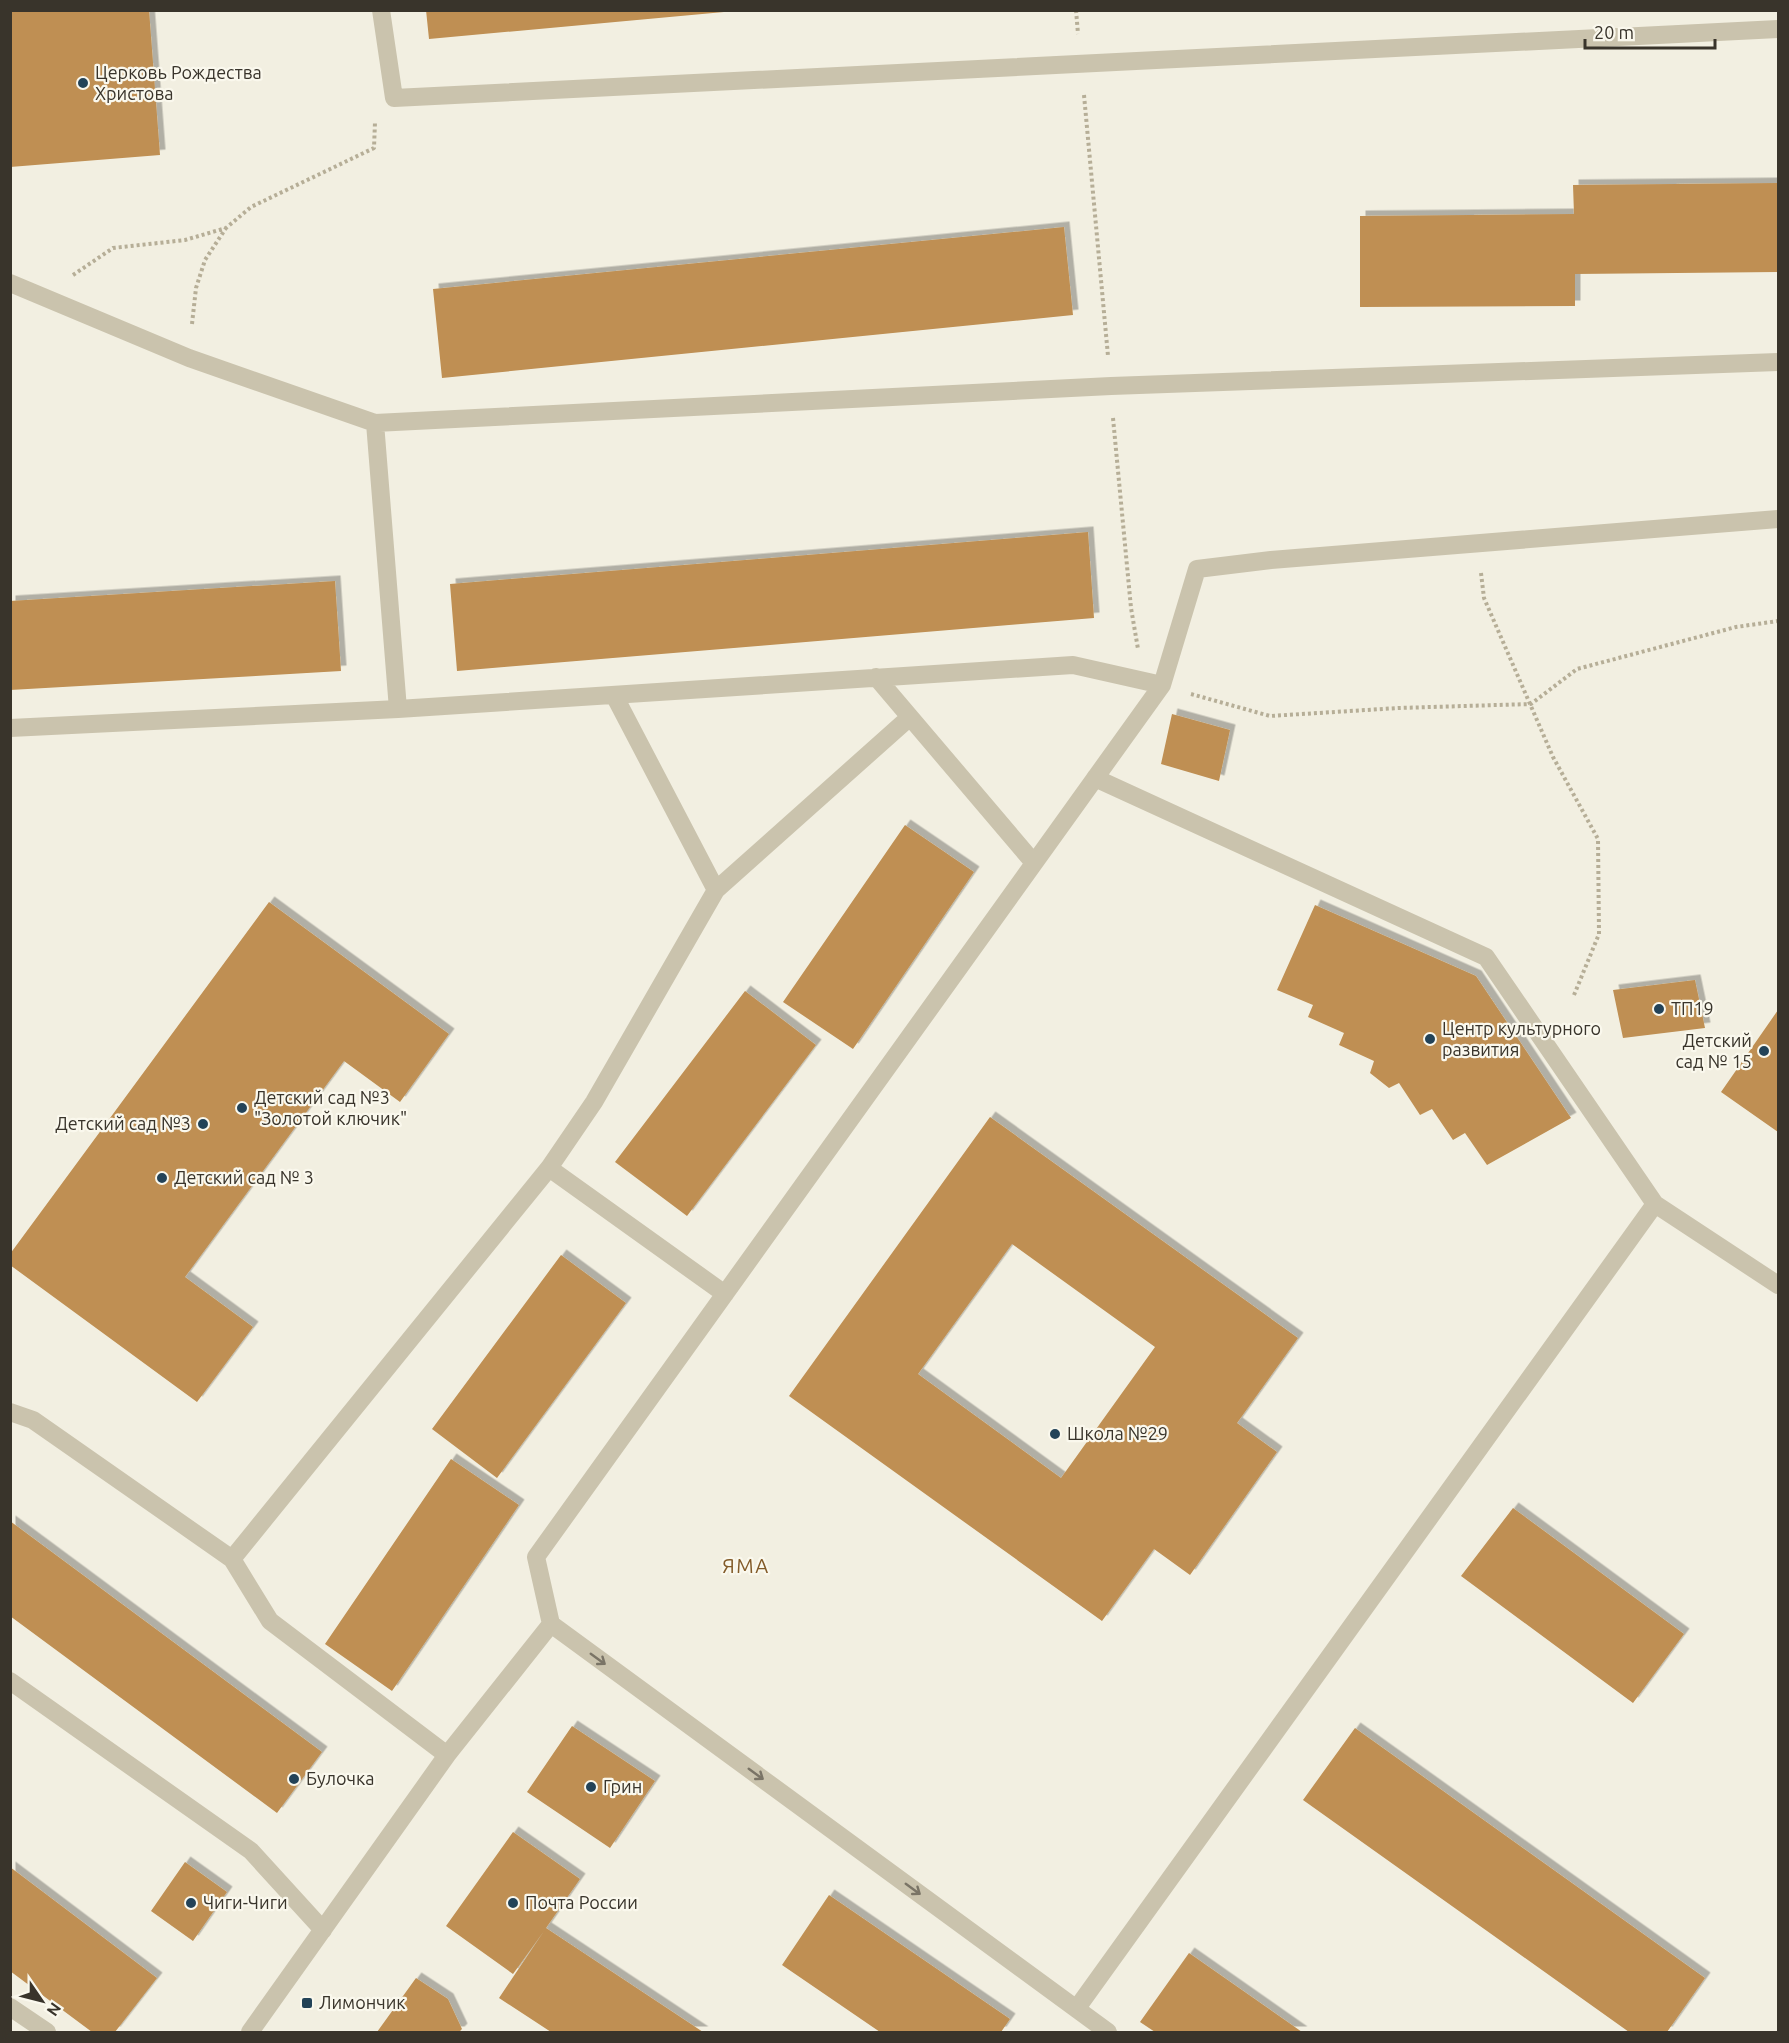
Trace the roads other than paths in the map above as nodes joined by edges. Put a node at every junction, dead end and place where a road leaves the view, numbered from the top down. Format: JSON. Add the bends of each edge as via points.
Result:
{"nodes":[{"id":1,"x":381,"y":10,"type":"edge"},
{"id":2,"x":1779,"y":29,"type":"edge"},
{"id":3,"x":10,"y":283,"type":"edge"},
{"id":4,"x":1779,"y":362,"type":"edge"},
{"id":5,"x":375,"y":423,"type":"junction"},
{"id":6,"x":1779,"y":519,"type":"edge"},
{"id":7,"x":876,"y":677,"type":"junction"},
{"id":8,"x":1162,"y":685,"type":"junction"},
{"id":9,"x":614,"y":695,"type":"junction"},
{"id":10,"x":398,"y":709,"type":"junction"},
{"id":11,"x":910,"y":717,"type":"junction"},
{"id":12,"x":10,"y":728,"type":"edge"},
{"id":13,"x":1095,"y":778,"type":"junction"},
{"id":14,"x":1034,"y":863,"type":"junction"},
{"id":15,"x":716,"y":890,"type":"junction"},
{"id":16,"x":549,"y":1168,"type":"junction"},
{"id":17,"x":1655,"y":1204,"type":"junction"},
{"id":18,"x":1779,"y":1285,"type":"edge"},
{"id":19,"x":725,"y":1294,"type":"junction"},
{"id":20,"x":10,"y":1412,"type":"edge"},
{"id":21,"x":232,"y":1559,"type":"junction"},
{"id":22,"x":551,"y":1624,"type":"junction"},
{"id":23,"x":10,"y":1681,"type":"edge"},
{"id":24,"x":447,"y":1755,"type":"junction"},
{"id":25,"x":323,"y":1930,"type":"junction"},
{"id":26,"x":10,"y":2007,"type":"edge"},
{"id":27,"x":1077,"y":2008,"type":"junction"},
{"id":28,"x":47,"y":2032,"type":"edge"},
{"id":29,"x":250,"y":2032,"type":"edge"},
{"id":30,"x":1108,"y":2032,"type":"edge"}],
"edges":[{"from":1,"to":2,"type":"lane","via":[[394,98]]},
{"from":3,"to":5,"type":"lane","via":[[189,358]]},
{"from":4,"to":5,"type":"lane","via":[[1110,386]]},
{"from":5,"to":10,"type":"lane"},
{"from":6,"to":8,"type":"lane","via":[[1197,569]]},
{"from":7,"to":8,"type":"lane","via":[[1073,665]]},
{"from":7,"to":9,"type":"lane"},
{"from":7,"to":11,"type":"lane"},
{"from":8,"to":13,"type":"lane"},
{"from":9,"to":10,"type":"lane"},
{"from":9,"to":15,"type":"lane"},
{"from":10,"to":12,"type":"lane"},
{"from":11,"to":14,"type":"lane"},
{"from":11,"to":15,"type":"lane"},
{"from":13,"to":14,"type":"lane"},
{"from":13,"to":17,"type":"lane","via":[[1486,957]]},
{"from":14,"to":19,"type":"lane"},
{"from":15,"to":16,"type":"lane","via":[[594,1102]]},
{"from":16,"to":19,"type":"lane"},
{"from":16,"to":21,"type":"lane"},
{"from":17,"to":18,"type":"lane"},
{"from":17,"to":27,"type":"lane"},
{"from":19,"to":22,"type":"lane","via":[[536,1557]]},
{"from":20,"to":21,"type":"lane","via":[[33,1420]]},
{"from":21,"to":24,"type":"lane","via":[[270,1621]]},
{"from":22,"to":24,"type":"lane"},
{"from":22,"to":27,"type":"lane","one_way":true},
{"from":23,"to":25,"type":"lane","via":[[251,1851]]},
{"from":24,"to":25,"type":"lane"},
{"from":25,"to":29,"type":"lane"},
{"from":26,"to":28,"type":"lane"},
{"from":27,"to":30,"type":"lane"}]}
